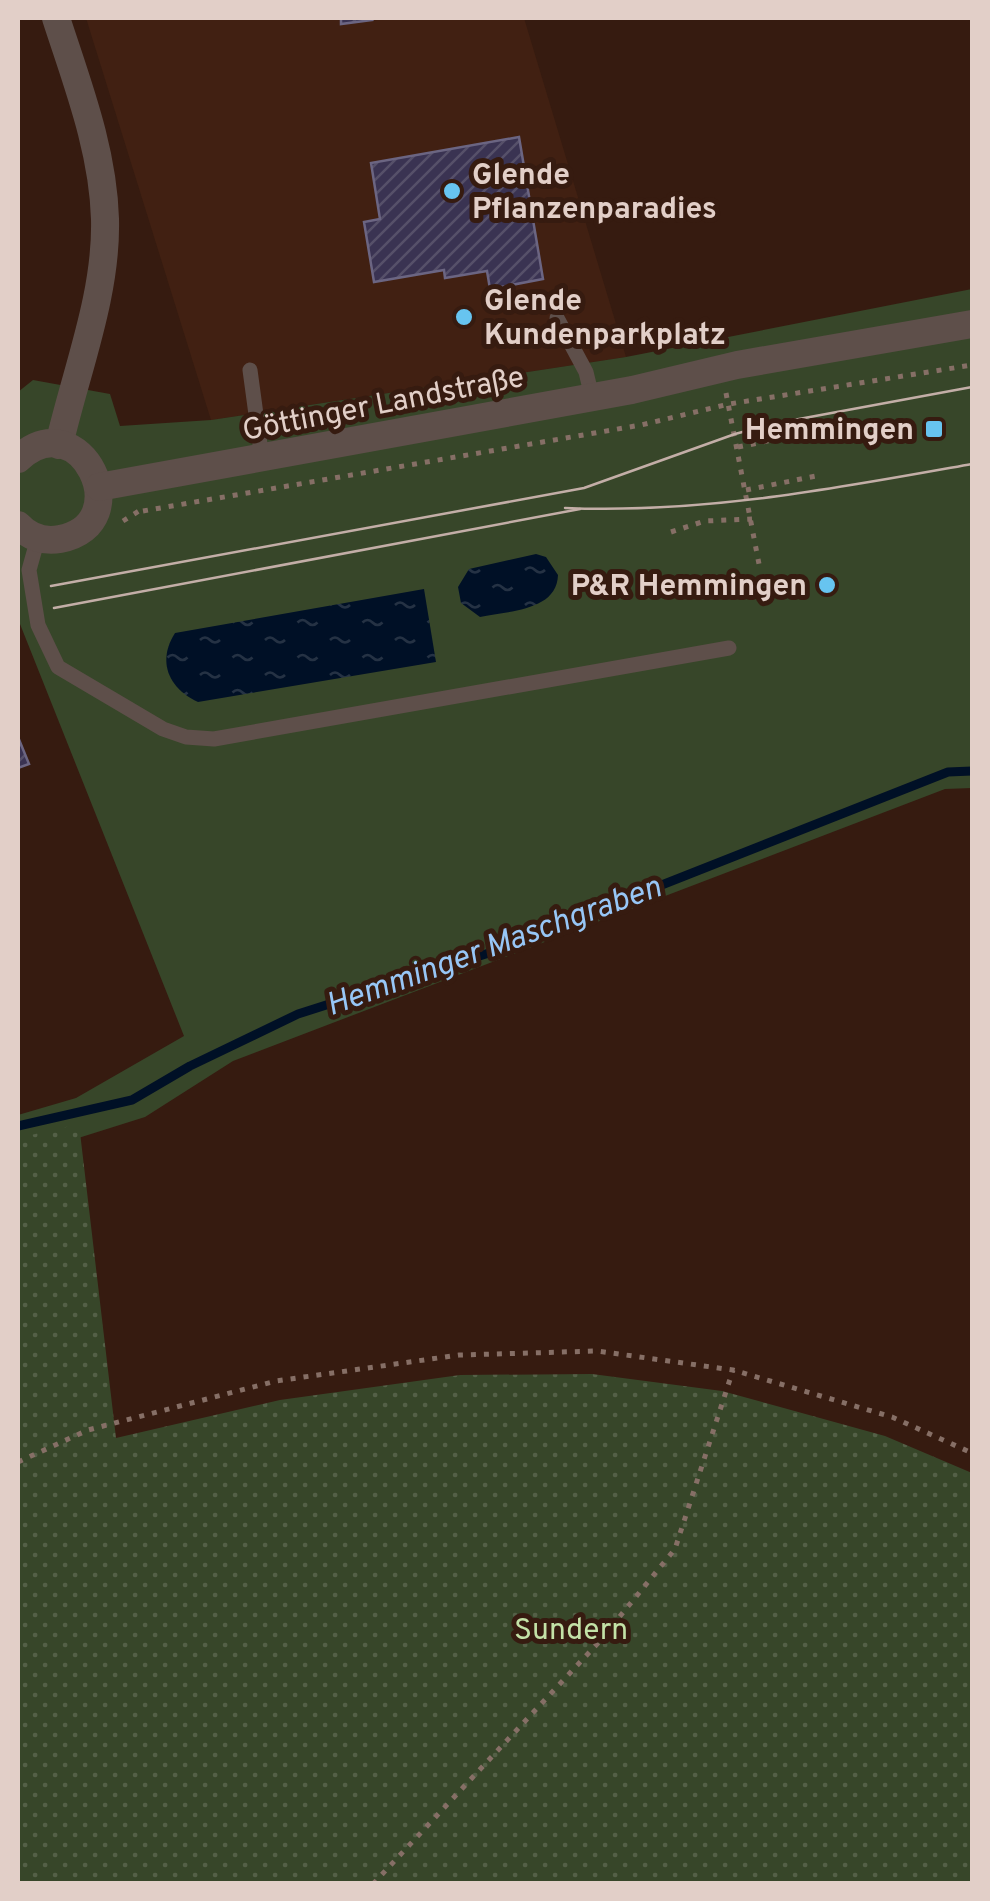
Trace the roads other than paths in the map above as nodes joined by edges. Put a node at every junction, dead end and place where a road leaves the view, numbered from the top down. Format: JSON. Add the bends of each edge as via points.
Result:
{"nodes":[{"id":1,"x":56,"y":18,"type":"edge"},
{"id":2,"x":558,"y":318,"type":"dead end"},
{"id":3,"x":972,"y":324,"type":"edge"},
{"id":4,"x":250,"y":370,"type":"dead end"},
{"id":5,"x":592,"y":397,"type":"junction"},
{"id":6,"x":59,"y":445,"type":"junction"},
{"id":7,"x":262,"y":458,"type":"junction"},
{"id":8,"x":18,"y":459,"type":"edge"},
{"id":9,"x":99,"y":487,"type":"junction"},
{"id":10,"x":28,"y":532,"type":"edge"},
{"id":11,"x":729,"y":648,"type":"dead end"}],
"edges":[{"from":1,"to":6,"type":"street","via":[[96,145],[105,220],[95,309]]},
{"from":2,"to":5,"type":"lane"},
{"from":3,"to":5,"type":"street","name":"Göttinger Landstraße"},
{"from":4,"to":7,"type":"lane"},
{"from":5,"to":7,"type":"street","name":"Göttinger Landstraße"},
{"from":6,"to":8,"type":"street","via":[[38,446]]},
{"from":6,"to":9,"type":"street","via":[[90,463]]},
{"from":7,"to":9,"type":"street","name":"Göttinger Landstraße"},
{"from":9,"to":10,"type":"street","via":[[93,517],[70,537]]},
{"from":10,"to":11,"type":"lane","via":[[38,626],[58,667],[163,730],[186,736],[214,739]]}]}
